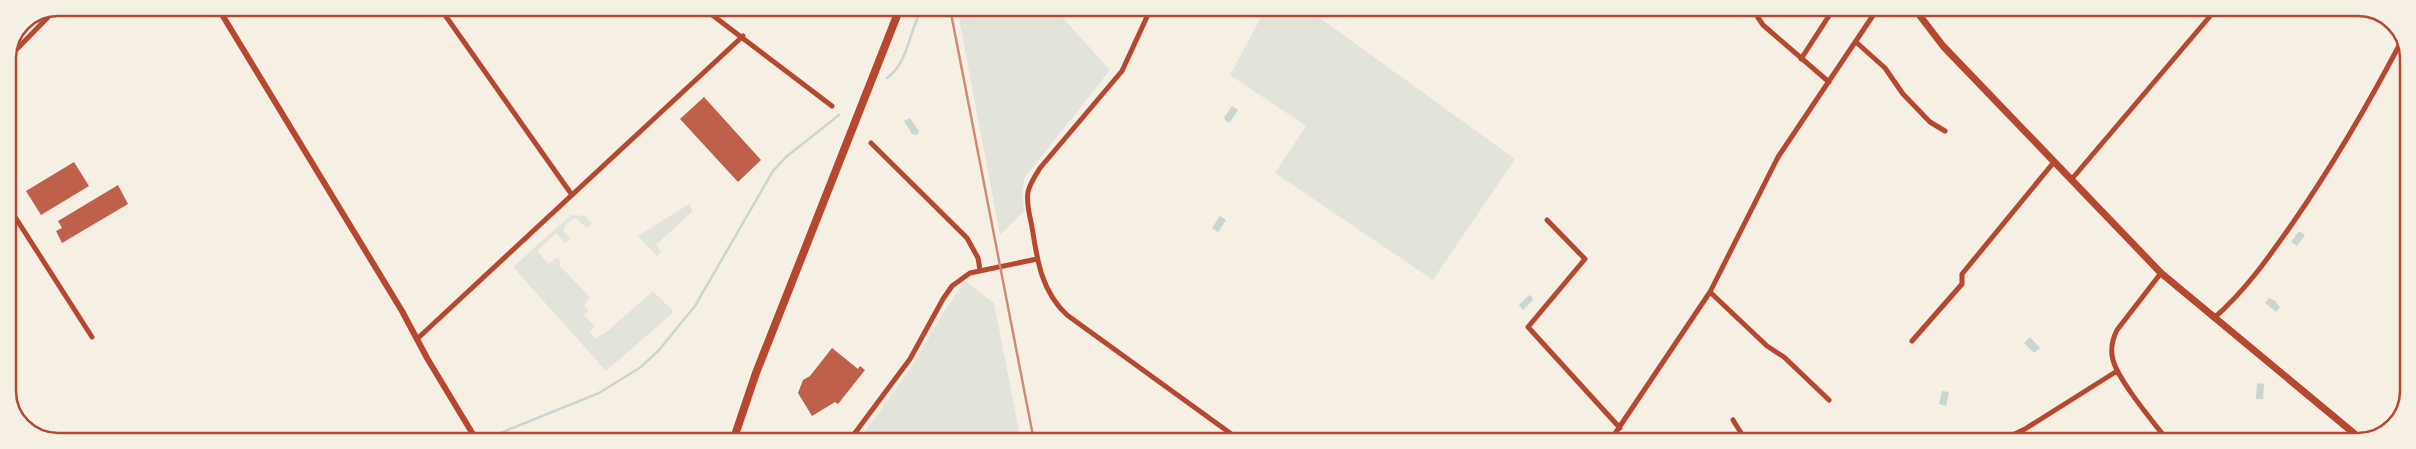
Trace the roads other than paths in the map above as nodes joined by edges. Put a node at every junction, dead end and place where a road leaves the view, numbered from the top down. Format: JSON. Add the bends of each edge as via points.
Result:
{"nodes":[{"id":1,"x":223,"y":16,"type":"edge"},
{"id":2,"x":446,"y":16,"type":"edge"},
{"id":3,"x":716,"y":16,"type":"edge"},
{"id":4,"x":897,"y":16,"type":"edge"},
{"id":5,"x":1147,"y":16,"type":"edge"},
{"id":6,"x":1757,"y":17,"type":"edge"},
{"id":7,"x":1828,"y":17,"type":"edge"},
{"id":8,"x":1872,"y":17,"type":"edge"},
{"id":9,"x":1921,"y":17,"type":"edge"},
{"id":10,"x":2210,"y":17,"type":"edge"},
{"id":11,"x":48,"y":18,"type":"edge"},
{"id":12,"x":743,"y":36,"type":"junction"},
{"id":13,"x":1856,"y":42,"type":"junction"},
{"id":14,"x":2398,"y":47,"type":"edge"},
{"id":15,"x":17,"y":48,"type":"edge"},
{"id":16,"x":1801,"y":59,"type":"junction"},
{"id":17,"x":1829,"y":82,"type":"junction"},
{"id":18,"x":832,"y":106,"type":"dead end"},
{"id":19,"x":1945,"y":131,"type":"dead end"},
{"id":20,"x":870,"y":143,"type":"dead end"},
{"id":21,"x":2054,"y":162,"type":"junction"},
{"id":22,"x":2071,"y":180,"type":"junction"},
{"id":23,"x":572,"y":195,"type":"junction"},
{"id":24,"x":16,"y":218,"type":"edge"},
{"id":25,"x":1547,"y":220,"type":"dead end"},
{"id":26,"x":1038,"y":260,"type":"junction"},
{"id":27,"x":980,"y":270,"type":"junction"},
{"id":28,"x":2161,"y":273,"type":"junction"},
{"id":29,"x":1710,"y":292,"type":"junction"},
{"id":30,"x":2214,"y":318,"type":"junction"},
{"id":31,"x":92,"y":337,"type":"dead end"},
{"id":32,"x":417,"y":339,"type":"junction"},
{"id":33,"x":1912,"y":341,"type":"dead end"},
{"id":34,"x":2117,"y":371,"type":"junction"},
{"id":35,"x":1829,"y":400,"type":"dead end"},
{"id":36,"x":1734,"y":420,"type":"dead end"},
{"id":37,"x":1620,"y":428,"type":"junction"},
{"id":38,"x":472,"y":432,"type":"edge"},
{"id":39,"x":737,"y":432,"type":"edge"},
{"id":40,"x":855,"y":432,"type":"edge"},
{"id":41,"x":1229,"y":433,"type":"edge"},
{"id":42,"x":1616,"y":433,"type":"edge"},
{"id":43,"x":1741,"y":433,"type":"edge"},
{"id":44,"x":2017,"y":433,"type":"edge"},
{"id":45,"x":2162,"y":433,"type":"edge"},
{"id":46,"x":2354,"y":433,"type":"edge"}],
"edges":[{"from":1,"to":32,"type":"street"},
{"from":2,"to":23,"type":"street"},
{"from":3,"to":12,"type":"street"},
{"from":4,"to":39,"type":"main road","via":[[756,372]]},
{"from":5,"to":26,"type":"street","via":[[1122,71],[1040,168],[1030,186],[1028,203]]},
{"from":6,"to":16,"type":"street"},
{"from":7,"to":16,"type":"street"},
{"from":8,"to":13,"type":"street"},
{"from":9,"to":21,"type":"main road","via":[[1943,46]]},
{"from":10,"to":22,"type":"street"},
{"from":11,"to":15,"type":"street"},
{"from":12,"to":18,"type":"street"},
{"from":12,"to":23,"type":"street"},
{"from":13,"to":17,"type":"street"},
{"from":13,"to":19,"type":"street","via":[[1885,68],[1903,94],[1930,122]]},
{"from":14,"to":30,"type":"street","via":[[2326,175],[2268,259],[2229,306]]},
{"from":16,"to":17,"type":"street"},
{"from":17,"to":29,"type":"street","via":[[1778,157]]},
{"from":20,"to":27,"type":"street","via":[[967,238],[978,258]]},
{"from":21,"to":22,"type":"main road"},
{"from":21,"to":33,"type":"street","via":[[1962,274],[1962,284]]},
{"from":22,"to":28,"type":"main road"},
{"from":23,"to":32,"type":"street"},
{"from":24,"to":31,"type":"street"},
{"from":25,"to":37,"type":"street","via":[[1585,259],[1528,327]]},
{"from":26,"to":27,"type":"street"},
{"from":26,"to":41,"type":"street","via":[[1048,291],[1066,314]]},
{"from":27,"to":40,"type":"street","via":[[952,286],[910,359]]},
{"from":28,"to":30,"type":"main road"},
{"from":28,"to":34,"type":"street","via":[[2114,337],[2112,352]]},
{"from":29,"to":35,"type":"street"},
{"from":29,"to":37,"type":"street"},
{"from":30,"to":46,"type":"main road"},
{"from":32,"to":38,"type":"street"},
{"from":34,"to":44,"type":"street"},
{"from":34,"to":45,"type":"street"},
{"from":36,"to":43,"type":"street"},
{"from":37,"to":42,"type":"street"}]}
